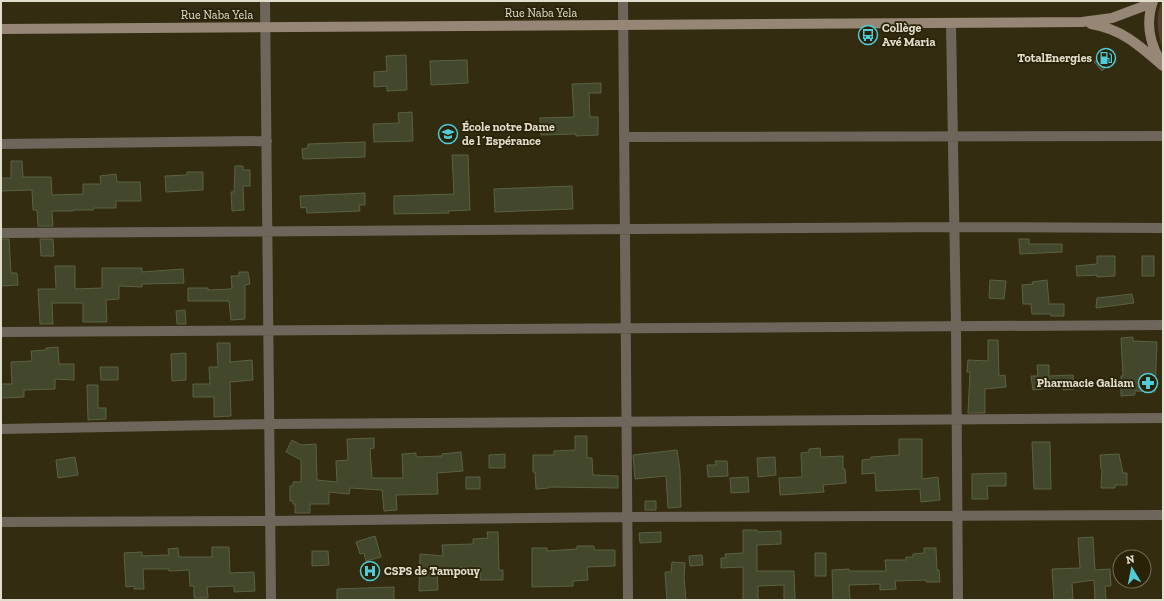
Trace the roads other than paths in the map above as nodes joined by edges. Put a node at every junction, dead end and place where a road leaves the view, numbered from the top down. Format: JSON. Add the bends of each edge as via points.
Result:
{"nodes":[{"id":1,"x":265,"y":1,"type":"edge"},
{"id":2,"x":623,"y":1,"type":"edge"},
{"id":3,"x":1153,"y":2,"type":"edge"},
{"id":4,"x":1082,"y":22,"type":"junction"},
{"id":5,"x":951,"y":23,"type":"junction"},
{"id":6,"x":624,"y":25,"type":"junction"},
{"id":7,"x":265,"y":27,"type":"junction"},
{"id":8,"x":1,"y":29,"type":"edge"},
{"id":9,"x":1163,"y":65,"type":"edge"},
{"id":10,"x":953,"y":136,"type":"junction"},
{"id":11,"x":1163,"y":136,"type":"edge"},
{"id":12,"x":624,"y":137,"type":"junction"},
{"id":13,"x":267,"y":141,"type":"junction"},
{"id":14,"x":1,"y":144,"type":"edge"},
{"id":15,"x":954,"y":227,"type":"junction"},
{"id":16,"x":1163,"y":228,"type":"edge"},
{"id":17,"x":625,"y":229,"type":"junction"},
{"id":18,"x":268,"y":232,"type":"junction"},
{"id":19,"x":1,"y":233,"type":"edge"},
{"id":20,"x":1163,"y":325,"type":"edge"},
{"id":21,"x":956,"y":326,"type":"junction"},
{"id":22,"x":626,"y":328,"type":"junction"},
{"id":23,"x":269,"y":330,"type":"junction"},
{"id":24,"x":1,"y":332,"type":"edge"},
{"id":25,"x":1163,"y":418,"type":"edge"},
{"id":26,"x":956,"y":420,"type":"junction"},
{"id":27,"x":627,"y":423,"type":"junction"},
{"id":28,"x":269,"y":424,"type":"junction"},
{"id":29,"x":1,"y":429,"type":"edge"},
{"id":30,"x":958,"y":515,"type":"junction"},
{"id":31,"x":1163,"y":515,"type":"edge"},
{"id":32,"x":628,"y":517,"type":"junction"},
{"id":33,"x":270,"y":521,"type":"junction"},
{"id":34,"x":1,"y":522,"type":"edge"},
{"id":35,"x":271,"y":600,"type":"edge"},
{"id":36,"x":628,"y":600,"type":"edge"},
{"id":37,"x":958,"y":600,"type":"edge"}],
"edges":[{"from":1,"to":7,"type":"street"},
{"from":2,"to":6,"type":"street"},
{"from":3,"to":4,"type":"street","via":[[1112,18]]},
{"from":3,"to":9,"type":"street","via":[[1149,20],[1151,37]]},
{"from":4,"to":5,"type":"street","name":"Rue Naba Yela"},
{"from":4,"to":9,"type":"street","via":[[1119,32]]},
{"from":5,"to":6,"type":"street","name":"Rue Naba Yela"},
{"from":5,"to":10,"type":"street"},
{"from":6,"to":7,"type":"street","name":"Rue Naba Yela"},
{"from":6,"to":12,"type":"street"},
{"from":7,"to":8,"type":"street","name":"Rue Naba Yela"},
{"from":7,"to":13,"type":"street"},
{"from":10,"to":11,"type":"street"},
{"from":10,"to":12,"type":"street"},
{"from":10,"to":15,"type":"street"},
{"from":12,"to":17,"type":"street"},
{"from":13,"to":14,"type":"street"},
{"from":13,"to":18,"type":"street"},
{"from":15,"to":16,"type":"street"},
{"from":15,"to":17,"type":"street"},
{"from":15,"to":21,"type":"street"},
{"from":17,"to":18,"type":"street"},
{"from":17,"to":22,"type":"street"},
{"from":18,"to":19,"type":"street"},
{"from":18,"to":23,"type":"street"},
{"from":20,"to":21,"type":"street"},
{"from":21,"to":22,"type":"street"},
{"from":21,"to":26,"type":"street"},
{"from":22,"to":23,"type":"street"},
{"from":22,"to":27,"type":"street"},
{"from":23,"to":24,"type":"street"},
{"from":23,"to":28,"type":"street"},
{"from":25,"to":26,"type":"street"},
{"from":26,"to":27,"type":"street"},
{"from":26,"to":30,"type":"street"},
{"from":27,"to":28,"type":"street"},
{"from":27,"to":32,"type":"street"},
{"from":28,"to":29,"type":"street"},
{"from":28,"to":33,"type":"street"},
{"from":30,"to":31,"type":"street"},
{"from":30,"to":32,"type":"street"},
{"from":30,"to":37,"type":"street"},
{"from":32,"to":33,"type":"street"},
{"from":32,"to":36,"type":"street"},
{"from":33,"to":34,"type":"street"},
{"from":33,"to":35,"type":"street"}]}
